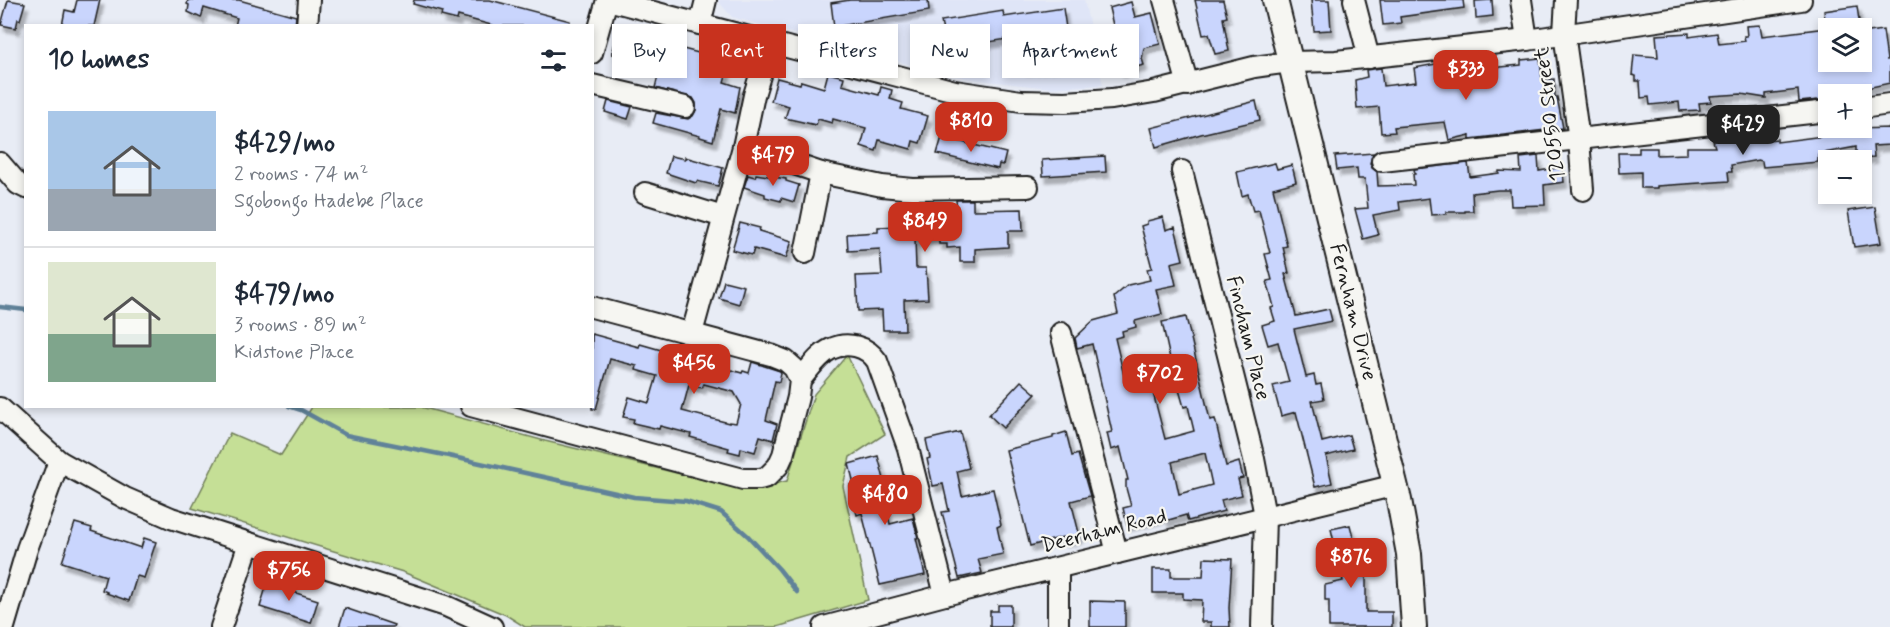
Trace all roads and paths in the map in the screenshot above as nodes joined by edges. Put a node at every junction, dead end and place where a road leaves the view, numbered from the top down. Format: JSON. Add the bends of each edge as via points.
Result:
{"nodes":[{"id":1,"x":309,"y":0,"type":"edge"},
{"id":2,"x":608,"y":0,"type":"edge"},
{"id":3,"x":705,"y":0,"type":"edge"},
{"id":4,"x":1164,"y":0,"type":"edge"},
{"id":5,"x":1275,"y":0,"type":"edge"},
{"id":6,"x":1354,"y":0,"type":"edge"},
{"id":7,"x":1521,"y":0,"type":"edge"},
{"id":8,"x":1566,"y":0,"type":"edge"},
{"id":9,"x":1801,"y":0,"type":"edge"},
{"id":10,"x":1720,"y":6,"type":"edge"},
{"id":11,"x":307,"y":24,"type":"edge"},
{"id":12,"x":700,"y":24,"type":"joint"},
{"id":13,"x":1564,"y":33,"type":"junction"},
{"id":14,"x":1527,"y":40,"type":"junction"},
{"id":15,"x":594,"y":46,"type":"edge"},
{"id":16,"x":786,"y":47,"type":"edge"},
{"id":17,"x":1369,"y":58,"type":"junction"},
{"id":18,"x":1290,"y":62,"type":"junction"},
{"id":19,"x":759,"y":78,"type":"edge"},
{"id":20,"x":594,"y":85,"type":"edge"},
{"id":21,"x":1188,"y":85,"type":"junction"},
{"id":22,"x":1889,"y":104,"type":"edge"},
{"id":23,"x":685,"y":107,"type":"dead end"},
{"id":24,"x":1872,"y":107,"type":"edge"},
{"id":25,"x":1818,"y":112,"type":"edge"},
{"id":26,"x":1579,"y":140,"type":"junction"},
{"id":27,"x":743,"y":147,"type":"junction"},
{"id":28,"x":1382,"y":161,"type":"dead end"},
{"id":29,"x":0,"y":162,"type":"edge"},
{"id":30,"x":1182,"y":171,"type":"dead end"},
{"id":31,"x":821,"y":172,"type":"junction"},
{"id":32,"x":24,"y":187,"type":"edge"},
{"id":33,"x":1028,"y":187,"type":"dead end"},
{"id":34,"x":1583,"y":190,"type":"dead end"},
{"id":35,"x":645,"y":193,"type":"dead end"},
{"id":36,"x":723,"y":217,"type":"junction"},
{"id":37,"x":805,"y":253,"type":"dead end"},
{"id":38,"x":594,"y":308,"type":"edge"},
{"id":39,"x":692,"y":333,"type":"junction"},
{"id":40,"x":1061,"y":333,"type":"dead end"},
{"id":41,"x":800,"y":380,"type":"junction"},
{"id":42,"x":0,"y":408,"type":"edge"},
{"id":43,"x":478,"y":408,"type":"edge"},
{"id":44,"x":59,"y":461,"type":"junction"},
{"id":45,"x":1396,"y":485,"type":"junction"},
{"id":46,"x":1265,"y":516,"type":"junction"},
{"id":47,"x":249,"y":543,"type":"junction"},
{"id":48,"x":1117,"y":553,"type":"junction"},
{"id":49,"x":1058,"y":568,"type":"junction"},
{"id":50,"x":945,"y":595,"type":"junction"},
{"id":51,"x":4,"y":627,"type":"edge"},
{"id":52,"x":220,"y":627,"type":"edge"},
{"id":53,"x":492,"y":627,"type":"edge"},
{"id":54,"x":824,"y":627,"type":"edge"},
{"id":55,"x":1058,"y":627,"type":"edge"},
{"id":56,"x":1262,"y":627,"type":"edge"},
{"id":57,"x":1414,"y":627,"type":"edge"}],
"edges":[{"from":1,"to":11,"type":"street"},
{"from":2,"to":12,"type":"street"},
{"from":2,"to":15,"type":"street"},
{"from":3,"to":12,"type":"street"},
{"from":4,"to":21,"type":"street"},
{"from":5,"to":18,"type":"street","name":"Fernham Drive"},
{"from":6,"to":17,"type":"street"},
{"from":7,"to":14,"type":"street"},
{"from":8,"to":13,"type":"street","name":"120550 Street"},
{"from":9,"to":10,"type":"street"},
{"from":10,"to":13,"type":"street"},
{"from":13,"to":14,"type":"street"},
{"from":13,"to":26,"type":"street","name":"120550 Street"},
{"from":14,"to":17,"type":"street"},
{"from":16,"to":21,"type":"street","via":[[955,91],[1021,101],[1112,99]]},
{"from":17,"to":18,"type":"street"},
{"from":18,"to":21,"type":"street","via":[[1254,67]]},
{"from":18,"to":45,"type":"street","name":"Fernham Drive"},
{"from":19,"to":27,"type":"street"},
{"from":20,"to":23,"type":"street"},
{"from":22,"to":24,"type":"street"},
{"from":25,"to":26,"type":"street"},
{"from":26,"to":28,"type":"street"},
{"from":26,"to":34,"type":"street","name":"120550 Street"},
{"from":27,"to":31,"type":"street"},
{"from":27,"to":36,"type":"street"},
{"from":29,"to":32,"type":"street"},
{"from":30,"to":46,"type":"street","name":"Fincham Place"},
{"from":31,"to":33,"type":"street","via":[[902,189]]},
{"from":31,"to":37,"type":"street"},
{"from":35,"to":36,"type":"street"},
{"from":36,"to":39,"type":"street"},
{"from":38,"to":39,"type":"street"},
{"from":39,"to":41,"type":"street","via":[[779,358],[794,368]]},
{"from":40,"to":48,"type":"street"},
{"from":41,"to":43,"type":"street","via":[[783,455],[773,472],[760,480],[707,470]]},
{"from":41,"to":50,"type":"street","via":[[830,350],[856,346],[872,353],[908,448]]},
{"from":42,"to":44,"type":"street"},
{"from":44,"to":47,"type":"street","via":[[125,498],[171,518]]},
{"from":44,"to":51,"type":"street"},
{"from":45,"to":46,"type":"street","name":"Deerham Road"},
{"from":45,"to":57,"type":"street","name":"Fernham Drive","via":[[1409,555]]},
{"from":46,"to":48,"type":"street","name":"Deerham Road"},
{"from":46,"to":56,"type":"street","name":"Fincham Place"},
{"from":47,"to":52,"type":"street"},
{"from":47,"to":53,"type":"street","via":[[446,606]]},
{"from":48,"to":49,"type":"street","name":"Deerham Road"},
{"from":49,"to":50,"type":"street","name":"Deerham Road"},
{"from":49,"to":55,"type":"street"},
{"from":50,"to":54,"type":"street","name":"Deerham Road"}]}
